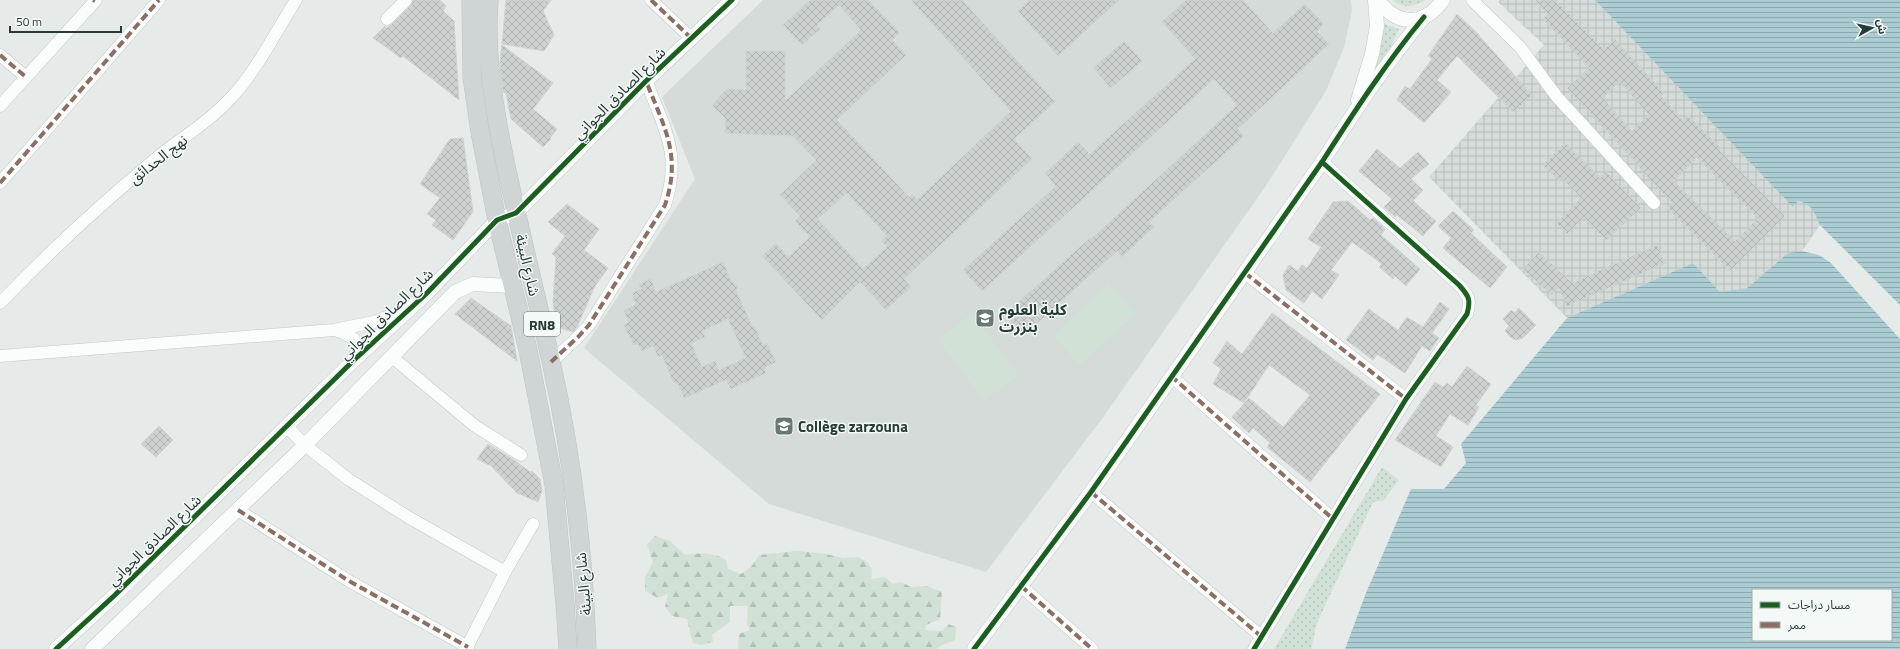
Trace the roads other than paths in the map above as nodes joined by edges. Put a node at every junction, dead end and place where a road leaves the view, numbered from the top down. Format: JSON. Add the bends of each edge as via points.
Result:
{"nodes":[{"id":1,"x":95,"y":0,"type":"edge"},
{"id":2,"x":160,"y":0,"type":"edge"},
{"id":3,"x":296,"y":0,"type":"edge"},
{"id":4,"x":406,"y":0,"type":"edge"},
{"id":5,"x":471,"y":0,"type":"edge"},
{"id":6,"x":489,"y":0,"type":"edge"},
{"id":7,"x":651,"y":0,"type":"edge"},
{"id":8,"x":732,"y":0,"type":"edge"},
{"id":9,"x":1376,"y":0,"type":"edge"},
{"id":10,"x":1443,"y":0,"type":"edge"},
{"id":11,"x":1472,"y":0,"type":"edge"},
{"id":12,"x":1424,"y":17,"type":"junction"},
{"id":13,"x":387,"y":19,"type":"dead end"},
{"id":14,"x":691,"y":38,"type":"junction"},
{"id":15,"x":0,"y":55,"type":"edge"},
{"id":16,"x":26,"y":77,"type":"junction"},
{"id":17,"x":646,"y":81,"type":"junction"},
{"id":18,"x":0,"y":106,"type":"edge"},
{"id":19,"x":1354,"y":112,"type":"junction"},
{"id":20,"x":1322,"y":162,"type":"junction"},
{"id":21,"x":2,"y":177,"type":"edge"},
{"id":22,"x":1654,"y":203,"type":"dead end"},
{"id":23,"x":516,"y":213,"type":"junction"},
{"id":24,"x":497,"y":220,"type":"junction"},
{"id":25,"x":1245,"y":273,"type":"junction"},
{"id":26,"x":512,"y":286,"type":"junction"},
{"id":27,"x":426,"y":294,"type":"junction"},
{"id":28,"x":0,"y":303,"type":"edge"},
{"id":29,"x":411,"y":307,"type":"junction"},
{"id":30,"x":439,"y":309,"type":"junction"},
{"id":31,"x":334,"y":330,"type":"junction"},
{"id":32,"x":0,"y":356,"type":"edge"},
{"id":33,"x":392,"y":357,"type":"junction"},
{"id":34,"x":353,"y":361,"type":"junction"},
{"id":35,"x":551,"y":362,"type":"junction"},
{"id":36,"x":1171,"y":376,"type":"junction"},
{"id":37,"x":1406,"y":399,"type":"junction"},
{"id":38,"x":287,"y":427,"type":"junction"},
{"id":39,"x":305,"y":445,"type":"junction"},
{"id":40,"x":521,"y":455,"type":"dead end"},
{"id":41,"x":1091,"y":492,"type":"junction"},
{"id":42,"x":238,"y":510,"type":"junction"},
{"id":43,"x":1332,"y":518,"type":"junction"},
{"id":44,"x":533,"y":524,"type":"dead end"},
{"id":45,"x":505,"y":572,"type":"junction"},
{"id":46,"x":1021,"y":586,"type":"junction"},
{"id":47,"x":1262,"y":638,"type":"junction"},
{"id":48,"x":467,"y":648,"type":"edge"},
{"id":49,"x":56,"y":649,"type":"edge"},
{"id":50,"x":92,"y":649,"type":"edge"},
{"id":51,"x":568,"y":649,"type":"edge"},
{"id":52,"x":587,"y":649,"type":"edge"},
{"id":53,"x":974,"y":649,"type":"edge"},
{"id":54,"x":1092,"y":649,"type":"edge"},
{"id":55,"x":1254,"y":649,"type":"edge"}],
"edges":[{"from":1,"to":16,"type":"street"},
{"from":2,"to":21,"type":"street"},
{"from":3,"to":28,"type":"street","name":"نهج الحدائق","via":[[232,97],[216,113],[127,183]]},
{"from":4,"to":13,"type":"street"},
{"from":5,"to":24,"type":"main road","name":"شارع البيئة","number":"RN8","via":[[472,78]]},
{"from":6,"to":23,"type":"main road","name":"شارع البيئة","number":"RN8","via":[[490,76]]},
{"from":7,"to":14,"type":"street"},
{"from":8,"to":14,"type":"street","name":"شارع الصادق الجواني"},
{"from":9,"to":12,"type":"street","via":[[1392,15],[1403,19],[1414,20]]},
{"from":9,"to":19,"type":"street","via":[[1377,26],[1372,54]]},
{"from":10,"to":12,"type":"street","via":[[1435,11]]},
{"from":11,"to":22,"type":"street","via":[[1520,47],[1557,97]]},
{"from":12,"to":19,"type":"street"},
{"from":14,"to":17,"type":"street","name":"شارع الصادق الجواني"},
{"from":15,"to":16,"type":"street"},
{"from":16,"to":18,"type":"street"},
{"from":17,"to":23,"type":"street","name":"شارع الصادق الجواني"},
{"from":17,"to":35,"type":"street","via":[[670,143],[673,161],[670,191],[665,205],[598,311],[580,336]]},
{"from":19,"to":20,"type":"street"},
{"from":20,"to":25,"type":"street"},
{"from":20,"to":37,"type":"street","via":[[1459,285],[1466,292],[1470,302],[1467,314]]},
{"from":23,"to":24,"type":"street","name":"شارع الصادق الجواني"},
{"from":23,"to":35,"type":"main road","name":"شارع البيئة","number":"RN8"},
{"from":24,"to":26,"type":"main road","name":"شارع البيئة","number":"RN8"},
{"from":24,"to":27,"type":"street","name":"شارع الصادق الجواني"},
{"from":25,"to":36,"type":"street"},
{"from":25,"to":37,"type":"street"},
{"from":26,"to":30,"type":"street","via":[[467,286],[455,292]]},
{"from":26,"to":51,"type":"main road","name":"شارع البيئة","number":"RN8","via":[[528,350],[554,485]]},
{"from":27,"to":29,"type":"street","name":"شارع الصادق الجواني"},
{"from":27,"to":30,"type":"street"},
{"from":29,"to":31,"type":"street","via":[[374,322]]},
{"from":29,"to":34,"type":"street","name":"شارع الصادق الجواني"},
{"from":30,"to":33,"type":"street"},
{"from":31,"to":32,"type":"street"},
{"from":31,"to":34,"type":"street","via":[[354,339],[356,351]]},
{"from":33,"to":39,"type":"street"},
{"from":33,"to":40,"type":"street","via":[[475,426]]},
{"from":34,"to":38,"type":"street","name":"شارع الصادق الجواني"},
{"from":35,"to":52,"type":"main road","name":"شارع البيئة","number":"RN8","via":[[573,480],[586,604]]},
{"from":36,"to":41,"type":"street"},
{"from":36,"to":43,"type":"street"},
{"from":37,"to":43,"type":"street"},
{"from":38,"to":39,"type":"street"},
{"from":38,"to":49,"type":"street","name":"شارع الصادق الجواني"},
{"from":39,"to":42,"type":"street"},
{"from":39,"to":45,"type":"street","via":[[348,480]]},
{"from":41,"to":46,"type":"street"},
{"from":41,"to":47,"type":"street"},
{"from":42,"to":48,"type":"street","via":[[349,581]]},
{"from":42,"to":50,"type":"street"},
{"from":43,"to":47,"type":"street"},
{"from":44,"to":45,"type":"street"},
{"from":45,"to":48,"type":"street"},
{"from":46,"to":53,"type":"street"},
{"from":46,"to":54,"type":"street"},
{"from":47,"to":55,"type":"street"}]}
